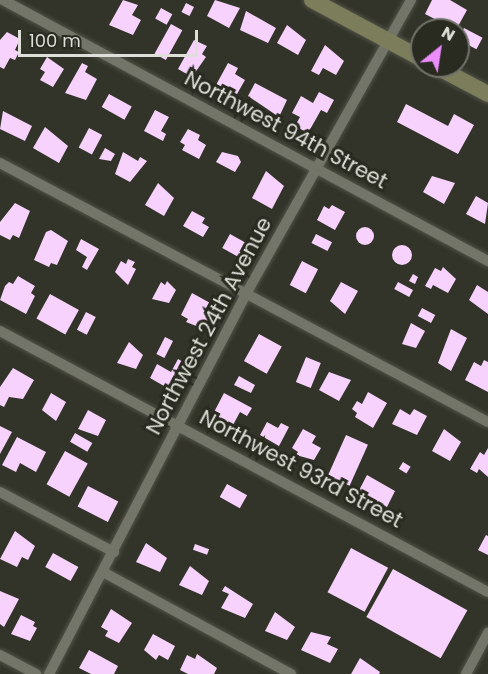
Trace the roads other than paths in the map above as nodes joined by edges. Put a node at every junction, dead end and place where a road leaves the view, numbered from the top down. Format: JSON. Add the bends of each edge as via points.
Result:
{"nodes":[{"id":1,"x":3,"y":0,"type":"edge"},
{"id":2,"x":312,"y":0,"type":"edge"},
{"id":3,"x":411,"y":0,"type":"edge"},
{"id":4,"x":388,"y":41,"type":"junction"},
{"id":5,"x":410,"y":53,"type":"edge"},
{"id":6,"x":458,"y":78,"type":"edge"},
{"id":7,"x":488,"y":94,"type":"edge"},
{"id":8,"x":0,"y":163,"type":"edge"},
{"id":9,"x":316,"y":168,"type":"junction"},
{"id":10,"x":488,"y":261,"type":"edge"},
{"id":11,"x":246,"y":294,"type":"junction"},
{"id":12,"x":0,"y":331,"type":"edge"},
{"id":13,"x":488,"y":422,"type":"edge"},
{"id":14,"x":178,"y":425,"type":"junction"},
{"id":15,"x":0,"y":492,"type":"edge"},
{"id":16,"x":114,"y":552,"type":"junction"},
{"id":17,"x":103,"y":572,"type":"junction"},
{"id":18,"x":488,"y":592,"type":"edge"},
{"id":19,"x":488,"y":633,"type":"edge"},
{"id":20,"x":0,"y":655,"type":"edge"},
{"id":21,"x":36,"y":674,"type":"edge"},
{"id":22,"x":49,"y":674,"type":"edge"},
{"id":23,"x":291,"y":674,"type":"edge"},
{"id":24,"x":466,"y":674,"type":"edge"}],
"edges":[{"from":1,"to":9,"type":"street","name":"Northwest 94th Street"},
{"from":2,"to":4,"type":"main road"},
{"from":3,"to":4,"type":"street","name":"Northwest 24th Avenue"},
{"from":4,"to":5,"type":"main road"},
{"from":4,"to":9,"type":"street","name":"Northwest 24th Avenue"},
{"from":6,"to":7,"type":"main road"},
{"from":8,"to":11,"type":"street"},
{"from":9,"to":10,"type":"street","name":"Northwest 94th Street"},
{"from":9,"to":11,"type":"street","name":"Northwest 24th Avenue"},
{"from":11,"to":13,"type":"street"},
{"from":11,"to":14,"type":"street","name":"Northwest 24th Avenue"},
{"from":12,"to":14,"type":"street","name":"Northwest 93rd Street"},
{"from":14,"to":16,"type":"street","name":"Northwest 24th Avenue"},
{"from":14,"to":18,"type":"street","name":"Northwest 93rd Street"},
{"from":15,"to":16,"type":"street"},
{"from":16,"to":17,"type":"street","name":"Northwest 24th Avenue"},
{"from":17,"to":22,"type":"street","name":"Northwest 24th Avenue"},
{"from":17,"to":23,"type":"street"},
{"from":19,"to":24,"type":"street"},
{"from":20,"to":21,"type":"street"}]}
